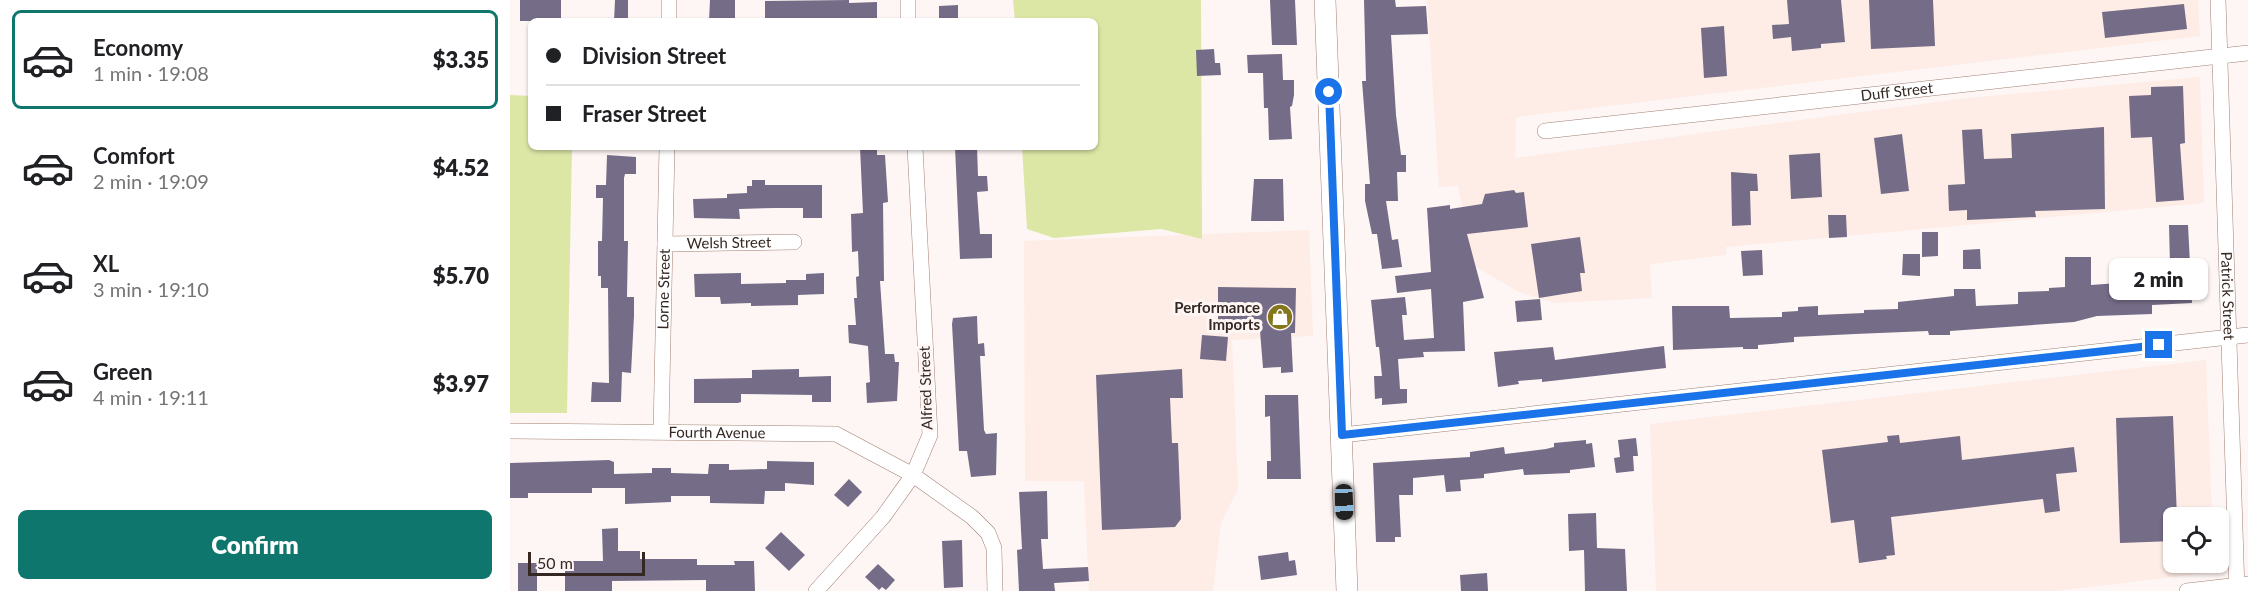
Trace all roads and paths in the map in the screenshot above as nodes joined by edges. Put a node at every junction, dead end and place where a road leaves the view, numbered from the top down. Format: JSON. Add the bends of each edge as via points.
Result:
{"nodes":[{"id":1,"x":669,"y":0,"type":"edge"},
{"id":2,"x":908,"y":0,"type":"edge"},
{"id":3,"x":1325,"y":0,"type":"edge"},
{"id":4,"x":2218,"y":0,"type":"edge"},
{"id":5,"x":669,"y":18,"type":"edge"},
{"id":6,"x":908,"y":18,"type":"edge"},
{"id":7,"x":2248,"y":53,"type":"edge"},
{"id":8,"x":2220,"y":57,"type":"junction"},
{"id":9,"x":1545,"y":130,"type":"dead end"},
{"id":10,"x":667,"y":150,"type":"edge"},
{"id":11,"x":915,"y":150,"type":"edge"},
{"id":12,"x":794,"y":242,"type":"dead end"},
{"id":13,"x":665,"y":244,"type":"junction"},
{"id":14,"x":2248,"y":335,"type":"edge"},
{"id":15,"x":2229,"y":337,"type":"junction"},
{"id":16,"x":510,"y":431,"type":"edge"},
{"id":17,"x":661,"y":431,"type":"junction"},
{"id":18,"x":1342,"y":435,"type":"junction"},
{"id":19,"x":913,"y":475,"type":"junction"},
{"id":20,"x":2240,"y":587,"type":"edge"},
{"id":21,"x":816,"y":591,"type":"edge"},
{"id":22,"x":995,"y":591,"type":"edge"},
{"id":23,"x":1347,"y":591,"type":"edge"},
{"id":24,"x":2187,"y":591,"type":"edge"}],
"edges":[{"from":1,"to":5,"type":"street"},
{"from":2,"to":6,"type":"street"},
{"from":3,"to":18,"type":"main road"},
{"from":4,"to":8,"type":"street","name":"Patrick Street"},
{"from":7,"to":8,"type":"street","name":"Duff Street"},
{"from":8,"to":9,"type":"street","name":"Duff Street"},
{"from":8,"to":15,"type":"street","name":"Patrick Street"},
{"from":10,"to":13,"type":"street","name":"Lorne Street"},
{"from":11,"to":19,"type":"street","name":"Alfred Street","via":[[930,435]]},
{"from":12,"to":13,"type":"street","name":"Welsh Street"},
{"from":13,"to":17,"type":"street","name":"Lorne Street"},
{"from":14,"to":15,"type":"street"},
{"from":15,"to":18,"type":"street"},
{"from":15,"to":20,"type":"street","name":"Patrick Street"},
{"from":16,"to":17,"type":"street","name":"Fourth Avenue"},
{"from":17,"to":19,"type":"street","name":"Fourth Avenue","via":[[836,434]]},
{"from":18,"to":23,"type":"main road"},
{"from":19,"to":21,"type":"street","name":"Alfred Street","via":[[883,518]]},
{"from":19,"to":22,"type":"street","name":"Fourth Avenue","via":[[988,533],[994,548]]},
{"from":20,"to":24,"type":"street"}]}
